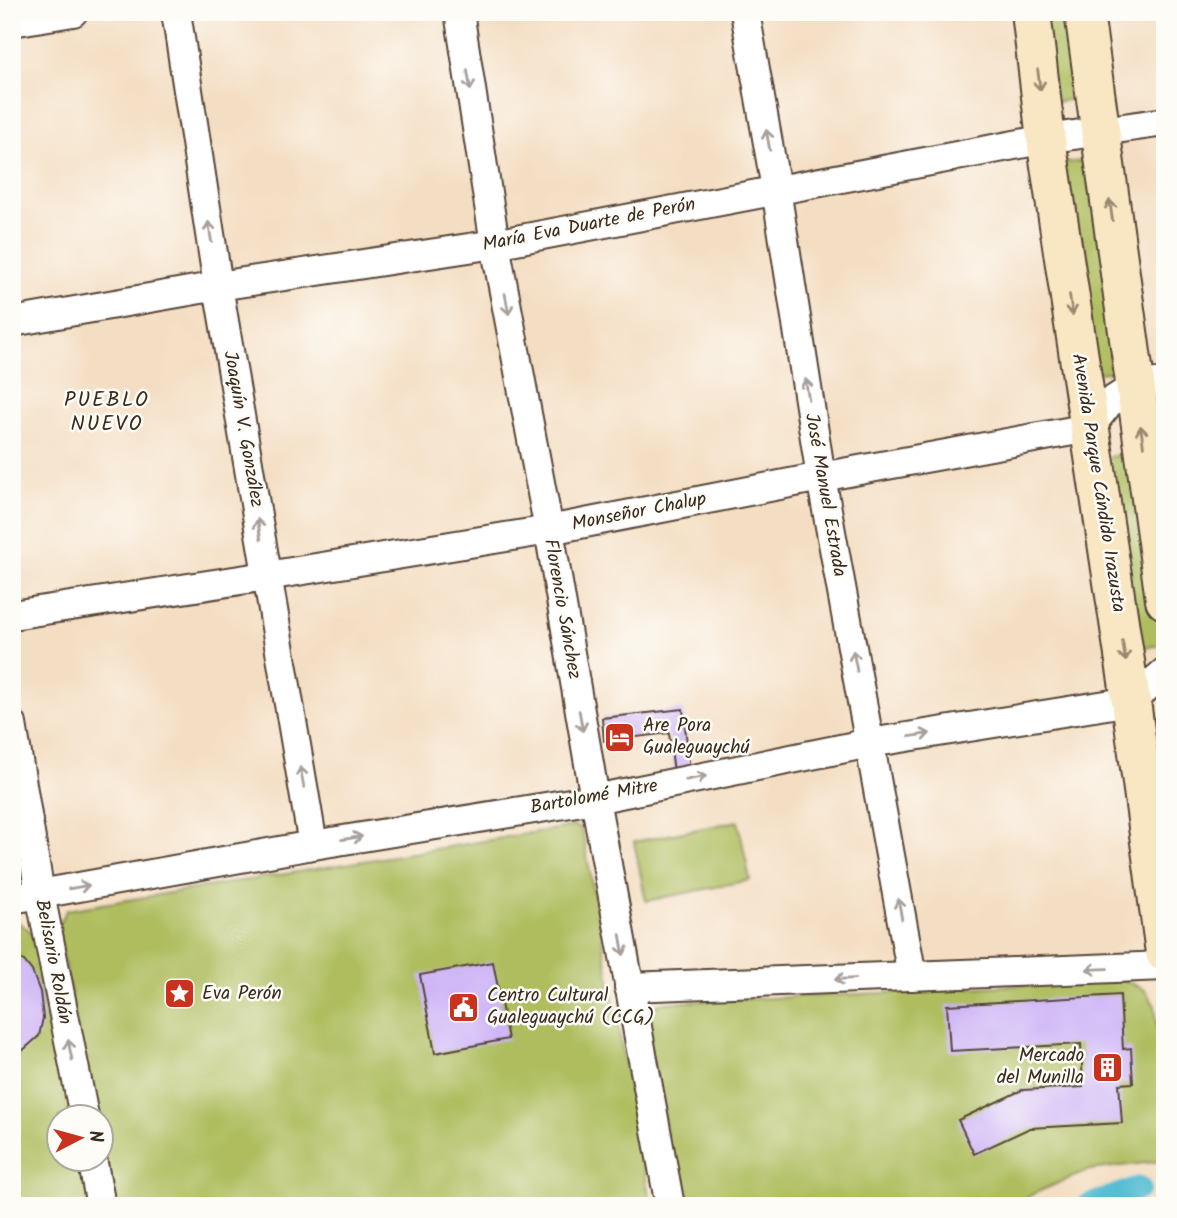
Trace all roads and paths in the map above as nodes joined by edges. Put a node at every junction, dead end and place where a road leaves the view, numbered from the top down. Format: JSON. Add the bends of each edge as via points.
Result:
{"nodes":[{"id":1,"x":73,"y":12,"type":"edge"},
{"id":2,"x":176,"y":12,"type":"edge"},
{"id":3,"x":458,"y":12,"type":"edge"},
{"id":4,"x":746,"y":12,"type":"edge"},
{"id":5,"x":1031,"y":12,"type":"edge"},
{"id":6,"x":1084,"y":12,"type":"edge"},
{"id":7,"x":12,"y":22,"type":"edge"},
{"id":8,"x":1165,"y":122,"type":"edge"},
{"id":9,"x":1100,"y":130,"type":"junction"},
{"id":10,"x":1046,"y":139,"type":"junction"},
{"id":11,"x":776,"y":189,"type":"junction"},
{"id":12,"x":495,"y":244,"type":"junction"},
{"id":13,"x":218,"y":286,"type":"junction"},
{"id":14,"x":12,"y":322,"type":"edge"},
{"id":15,"x":1150,"y":384,"type":"edge"},
{"id":16,"x":1089,"y":428,"type":"junction"},
{"id":17,"x":821,"y":477,"type":"junction"},
{"id":18,"x":549,"y":530,"type":"junction"},
{"id":19,"x":267,"y":576,"type":"junction"},
{"id":20,"x":1165,"y":600,"type":"edge"},
{"id":21,"x":12,"y":615,"type":"edge"},
{"id":22,"x":1165,"y":671,"type":"edge"},
{"id":23,"x":1131,"y":701,"type":"junction"},
{"id":24,"x":12,"y":724,"type":"edge"},
{"id":25,"x":870,"y":743,"type":"junction"},
{"id":26,"x":594,"y":799,"type":"junction"},
{"id":27,"x":313,"y":845,"type":"junction"},
{"id":28,"x":40,"y":894,"type":"junction"},
{"id":29,"x":12,"y":899,"type":"edge"},
{"id":30,"x":1165,"y":953,"type":"edge"},
{"id":31,"x":1165,"y":966,"type":"edge"},
{"id":32,"x":912,"y":976,"type":"junction"},
{"id":33,"x":629,"y":987,"type":"junction"},
{"id":34,"x":81,"y":1102,"type":"edge"},
{"id":35,"x":95,"y":1172,"type":"edge"},
{"id":36,"x":101,"y":1206,"type":"edge"},
{"id":37,"x":670,"y":1206,"type":"edge"}],
"edges":[{"from":1,"to":7,"type":"street"},
{"from":13,"to":2,"type":"street","name":"Joaquín V. González","one_way":true},
{"from":3,"to":12,"type":"street","name":"Florencio Sánchez","one_way":true},
{"from":11,"to":4,"type":"street","name":"José Manuel Estrada","one_way":true},
{"from":5,"to":10,"type":"main road","name":"Avenida Parque Cándido Irazusta","one_way":true},
{"from":6,"to":9,"type":"main road"},
{"from":8,"to":9,"type":"street","name":"María Eva Duarte de Perón"},
{"from":9,"to":10,"type":"street","name":"María Eva Duarte de Perón"},
{"from":15,"to":9,"type":"main road","one_way":true},
{"from":10,"to":11,"type":"street","name":"María Eva Duarte de Perón"},
{"from":10,"to":16,"type":"main road","name":"Avenida Parque Cándido Irazusta","one_way":true},
{"from":11,"to":12,"type":"street","name":"María Eva Duarte de Perón"},
{"from":17,"to":11,"type":"street","name":"José Manuel Estrada","one_way":true},
{"from":12,"to":13,"type":"street","name":"María Eva Duarte de Perón"},
{"from":12,"to":18,"type":"street","name":"Florencio Sánchez","one_way":true},
{"from":13,"to":14,"type":"street","name":"María Eva Duarte de Perón"},
{"from":19,"to":13,"type":"street","name":"Joaquín V. González","one_way":true},
{"from":15,"to":16,"type":"street","via":[[1109,403]]},
{"from":20,"to":15,"type":"main road","one_way":true},
{"from":16,"to":17,"type":"street","name":"Monseñor Chalup"},
{"from":16,"to":23,"type":"main road","name":"Avenida Parque Cándido Irazusta","one_way":true},
{"from":17,"to":18,"type":"street","name":"Monseñor Chalup"},
{"from":25,"to":17,"type":"street","name":"José Manuel Estrada","one_way":true},
{"from":18,"to":19,"type":"street","name":"Monseñor Chalup"},
{"from":18,"to":26,"type":"street","name":"Florencio Sánchez","one_way":true},
{"from":19,"to":21,"type":"street","name":"Monseñor Chalup"},
{"from":27,"to":19,"type":"street","name":"Joaquín V. González","one_way":true},
{"from":22,"to":23,"type":"street"},
{"from":25,"to":23,"type":"street","name":"Bartolomé Mitre","one_way":true},
{"from":23,"to":30,"type":"main road","name":"Avenida Parque Cándido Irazusta"},
{"from":24,"to":28,"type":"street","name":"Belisario Roldán"},
{"from":26,"to":25,"type":"street","name":"Bartolomé Mitre","one_way":true},
{"from":32,"to":25,"type":"street","name":"José Manuel Estrada","one_way":true},
{"from":27,"to":26,"type":"street","name":"Bartolomé Mitre","one_way":true},
{"from":26,"to":33,"type":"street","name":"Florencio Sánchez","one_way":true},
{"from":28,"to":27,"type":"street","name":"Bartolomé Mitre","one_way":true},
{"from":28,"to":29,"type":"street","name":"Bartolomé Mitre"},
{"from":34,"to":28,"type":"street","name":"Belisario Roldán","one_way":true},
{"from":31,"to":32,"type":"street","one_way":true},
{"from":32,"to":33,"type":"street","one_way":true},
{"from":33,"to":37,"type":"street","name":"Florencio Sánchez"},
{"from":35,"to":36,"type":"street"}]}
